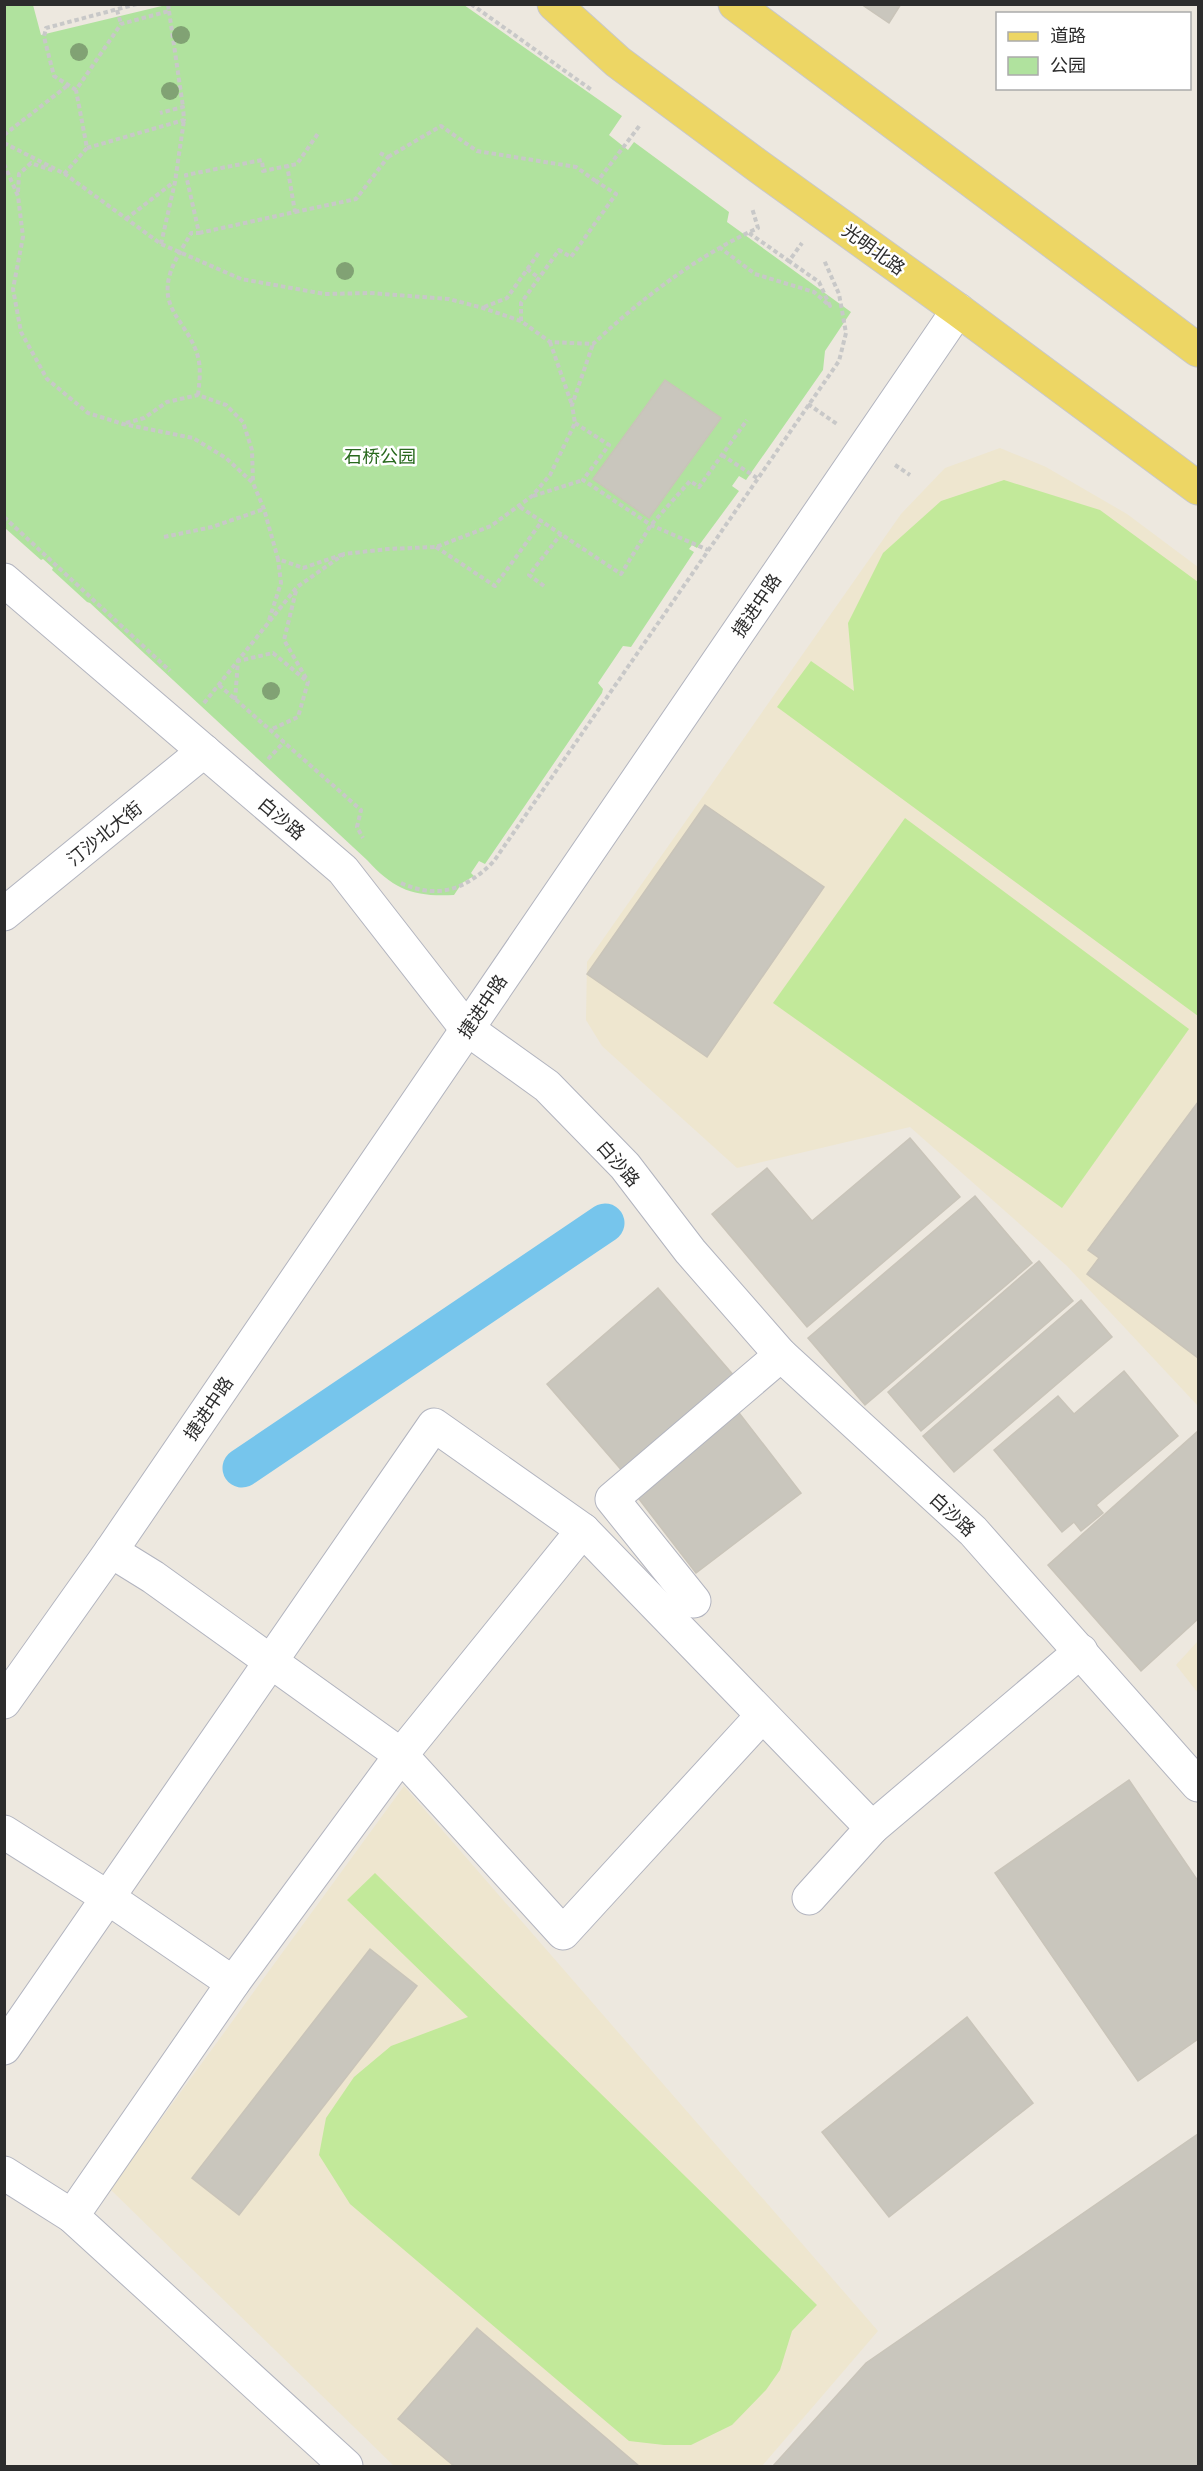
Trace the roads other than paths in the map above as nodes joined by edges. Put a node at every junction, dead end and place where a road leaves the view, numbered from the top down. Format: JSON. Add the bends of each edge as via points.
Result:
{"nodes":[{"id":1,"x":554,"y":4,"type":"edge"},
{"id":2,"x":735,"y":4,"type":"edge"},
{"id":3,"x":958,"y":310,"type":"junction"},
{"id":4,"x":1198,"y":350,"type":"edge"},
{"id":5,"x":1198,"y":488,"type":"edge"},
{"id":6,"x":4,"y":580,"type":"edge"},
{"id":7,"x":204,"y":752,"type":"junction"},
{"id":8,"x":4,"y":914,"type":"edge"},
{"id":9,"x":466,"y":1028,"type":"junction"},
{"id":10,"x":781,"y":1355,"type":"junction"},
{"id":11,"x":583,"y":1530,"type":"junction"},
{"id":12,"x":111,"y":1551,"type":"junction"},
{"id":13,"x":694,"y":1600,"type":"dead end"},
{"id":14,"x":1081,"y":1651,"type":"junction"},
{"id":15,"x":272,"y":1662,"type":"junction"},
{"id":16,"x":4,"y":1702,"type":"edge"},
{"id":17,"x":762,"y":1716,"type":"junction"},
{"id":18,"x":401,"y":1755,"type":"junction"},
{"id":19,"x":1198,"y":1785,"type":"edge"},
{"id":20,"x":872,"y":1828,"type":"junction"},
{"id":21,"x":4,"y":1832,"type":"edge"},
{"id":22,"x":107,"y":1897,"type":"junction"},
{"id":23,"x":809,"y":1898,"type":"dead end"},
{"id":24,"x":233,"y":1983,"type":"junction"},
{"id":25,"x":4,"y":2048,"type":"edge"},
{"id":26,"x":4,"y":2173,"type":"edge"},
{"id":27,"x":72,"y":2216,"type":"junction"},
{"id":28,"x":346,"y":2466,"type":"edge"}],
"edges":[{"from":1,"to":3,"type":"main road","name":"光明北路","via":[[618,62]]},
{"from":2,"to":4,"type":"main road"},
{"from":3,"to":5,"type":"main road","name":"光明北路"},
{"from":3,"to":9,"type":"street","name":"捷进中路"},
{"from":6,"to":7,"type":"street","name":"白沙路"},
{"from":7,"to":8,"type":"street","name":"汀沙北大街"},
{"from":7,"to":9,"type":"street","name":"白沙路","via":[[343,870]]},
{"from":9,"to":10,"type":"street","name":"白沙路","via":[[548,1086],[625,1166],[690,1251]]},
{"from":9,"to":12,"type":"street","name":"捷进中路"},
{"from":10,"to":13,"type":"street","via":[[612,1499]]},
{"from":10,"to":14,"type":"street","name":"白沙路","via":[[973,1531]]},
{"from":11,"to":15,"type":"street","via":[[434,1425]]},
{"from":11,"to":17,"type":"street"},
{"from":11,"to":18,"type":"street"},
{"from":12,"to":15,"type":"street"},
{"from":12,"to":16,"type":"street","name":"捷进中路"},
{"from":14,"to":19,"type":"street","name":"白沙路"},
{"from":14,"to":20,"type":"street"},
{"from":15,"to":18,"type":"street"},
{"from":15,"to":22,"type":"street"},
{"from":17,"to":18,"type":"street","via":[[563,1933]]},
{"from":17,"to":20,"type":"street"},
{"from":18,"to":24,"type":"street"},
{"from":20,"to":23,"type":"street"},
{"from":21,"to":22,"type":"street"},
{"from":22,"to":24,"type":"street"},
{"from":22,"to":25,"type":"street"},
{"from":24,"to":27,"type":"street"},
{"from":26,"to":27,"type":"street"},
{"from":27,"to":28,"type":"street"}]}
